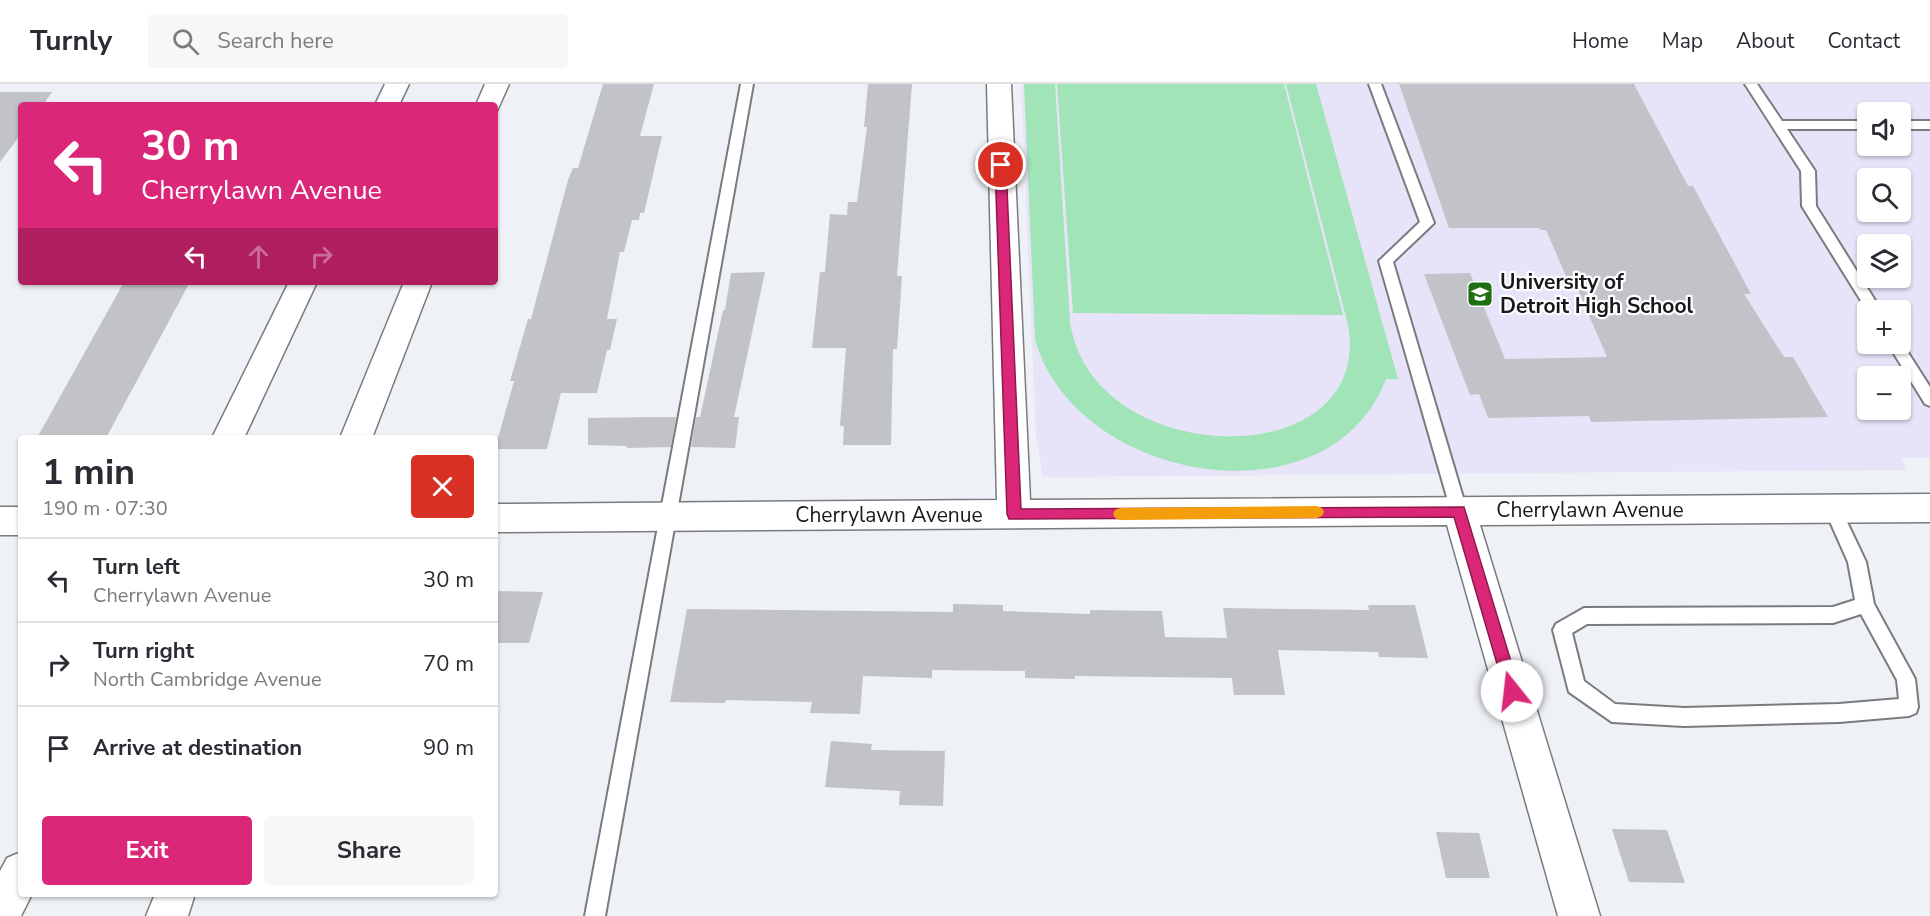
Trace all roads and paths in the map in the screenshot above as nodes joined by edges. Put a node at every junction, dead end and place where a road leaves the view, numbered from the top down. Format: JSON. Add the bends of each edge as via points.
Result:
{"nodes":[{"id":1,"x":398,"y":84,"type":"edge"},
{"id":2,"x":497,"y":84,"type":"edge"},
{"id":3,"x":747,"y":84,"type":"edge"},
{"id":4,"x":999,"y":84,"type":"edge"},
{"id":5,"x":1375,"y":84,"type":"edge"},
{"id":6,"x":1751,"y":84,"type":"edge"},
{"id":7,"x":389,"y":102,"type":"edge"},
{"id":8,"x":489,"y":102,"type":"edge"},
{"id":9,"x":1779,"y":125,"type":"junction"},
{"id":10,"x":1857,"y":125,"type":"edge"},
{"id":11,"x":1911,"y":125,"type":"edge"},
{"id":12,"x":1930,"y":125,"type":"edge"},
{"id":13,"x":302,"y":285,"type":"edge"},
{"id":14,"x":417,"y":285,"type":"edge"},
{"id":15,"x":1868,"y":300,"type":"edge"},
{"id":16,"x":1901,"y":354,"type":"edge"},
{"id":17,"x":1930,"y":400,"type":"edge"},
{"id":18,"x":229,"y":435,"type":"edge"},
{"id":19,"x":357,"y":435,"type":"edge"},
{"id":20,"x":1832,"y":508,"type":"junction"},
{"id":21,"x":1930,"y":508,"type":"edge"},
{"id":22,"x":1459,"y":511,"type":"junction"},
{"id":23,"x":1014,"y":514,"type":"junction"},
{"id":24,"x":668,"y":516,"type":"junction"},
{"id":25,"x":498,"y":518,"type":"edge"},
{"id":26,"x":0,"y":521,"type":"edge"},
{"id":27,"x":18,"y":521,"type":"edge"},
{"id":28,"x":1865,"y":605,"type":"junction"},
{"id":29,"x":18,"y":878,"type":"edge"},
{"id":30,"x":174,"y":897,"type":"edge"},
{"id":31,"x":0,"y":916,"type":"edge"},
{"id":32,"x":167,"y":916,"type":"edge"},
{"id":33,"x":595,"y":916,"type":"edge"},
{"id":34,"x":1578,"y":916,"type":"edge"}],
"edges":[{"from":1,"to":7,"type":"street"},
{"from":2,"to":8,"type":"street"},
{"from":3,"to":24,"type":"lane"},
{"from":4,"to":23,"type":"street"},
{"from":5,"to":22,"type":"lane","via":[[1427,223],[1386,261]]},
{"from":6,"to":9,"type":"lane"},
{"from":9,"to":10,"type":"lane"},
{"from":9,"to":15,"type":"lane","via":[[1808,171],[1809,206]]},
{"from":11,"to":12,"type":"lane"},
{"from":13,"to":18,"type":"street"},
{"from":14,"to":19,"type":"street"},
{"from":16,"to":17,"type":"lane"},
{"from":20,"to":21,"type":"street","name":"Cherrylawn Avenue"},
{"from":20,"to":22,"type":"street","name":"Cherrylawn Avenue"},
{"from":20,"to":28,"type":"lane","via":[[1857,562]]},
{"from":22,"to":23,"type":"street","name":"Cherrylawn Avenue"},
{"from":22,"to":34,"type":"street"},
{"from":23,"to":24,"type":"street","name":"Cherrylawn Avenue"},
{"from":24,"to":25,"type":"street","name":"Cherrylawn Avenue"},
{"from":24,"to":33,"type":"lane"},
{"from":26,"to":27,"type":"street"},
{"from":28,"to":28,"type":"lane","via":[[1833,615],[1584,616],[1562,630],[1576,686],[1612,713],[1684,717],[1909,707],[1906,679]]},
{"from":29,"to":31,"type":"street"},
{"from":30,"to":32,"type":"street"}]}
